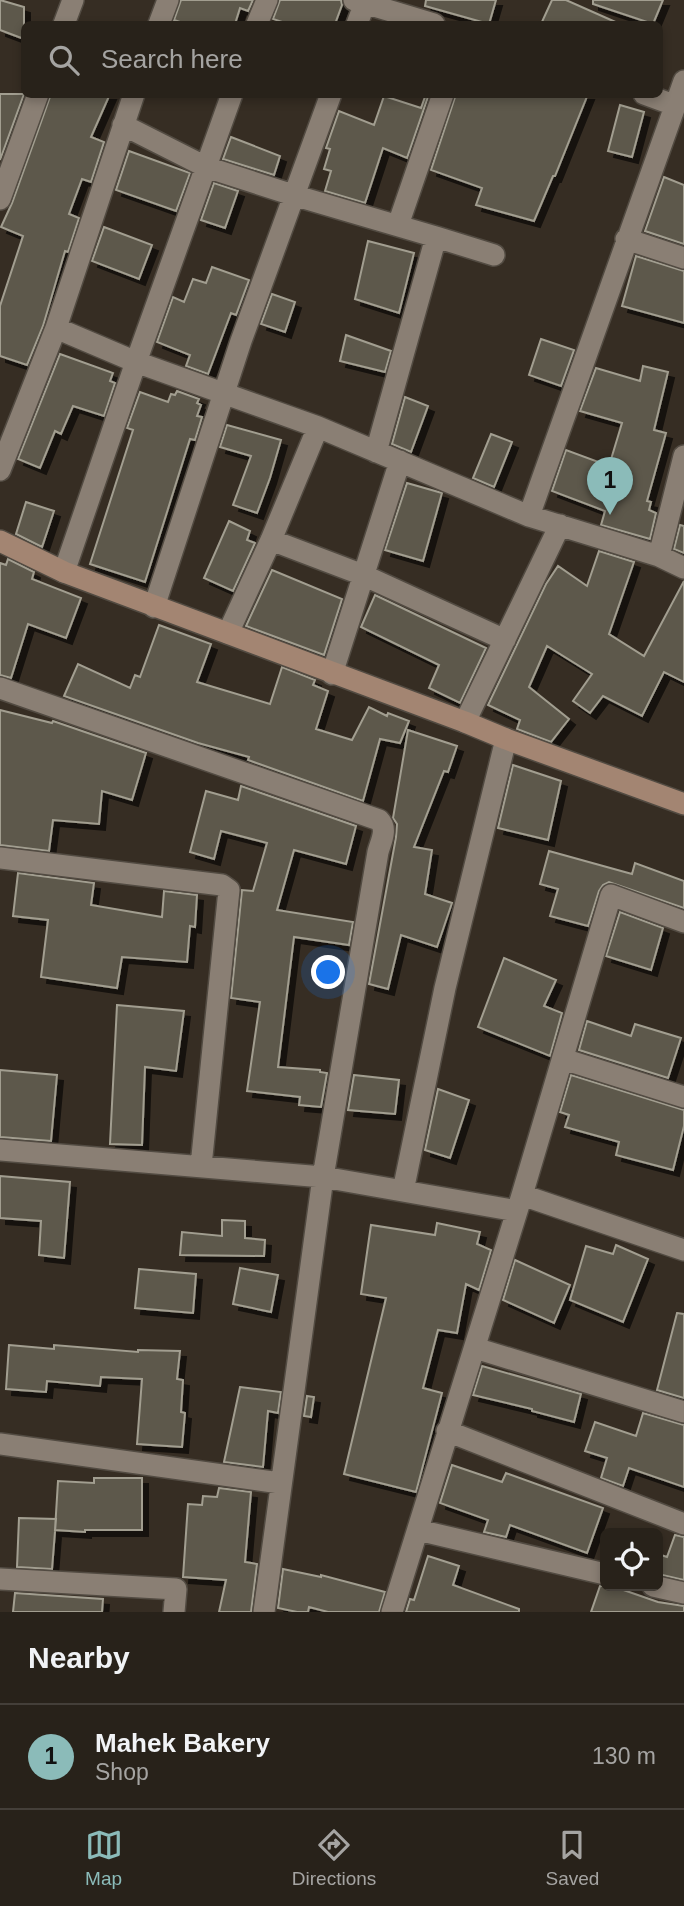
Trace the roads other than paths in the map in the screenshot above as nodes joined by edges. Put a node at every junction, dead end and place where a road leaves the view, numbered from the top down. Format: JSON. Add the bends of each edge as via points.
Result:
{"nodes":[{"id":1,"x":73,"y":0,"type":"edge"},
{"id":2,"x":168,"y":0,"type":"edge"},
{"id":3,"x":267,"y":0,"type":"edge"},
{"id":4,"x":361,"y":1,"type":"edge"},
{"id":5,"x":65,"y":21,"type":"edge"},
{"id":6,"x":160,"y":21,"type":"edge"},
{"id":7,"x":258,"y":21,"type":"edge"},
{"id":8,"x":358,"y":21,"type":"edge"},
{"id":9,"x":424,"y":21,"type":"edge"},
{"id":10,"x":684,"y":81,"type":"edge"},
{"id":11,"x":37,"y":98,"type":"edge"},
{"id":12,"x":133,"y":98,"type":"edge"},
{"id":13,"x":231,"y":98,"type":"edge"},
{"id":14,"x":329,"y":98,"type":"edge"},
{"id":15,"x":442,"y":98,"type":"edge"},
{"id":16,"x":655,"y":98,"type":"edge"},
{"id":17,"x":674,"y":105,"type":"junction"},
{"id":18,"x":123,"y":125,"type":"junction"},
{"id":19,"x":206,"y":167,"type":"junction"},
{"id":20,"x":293,"y":195,"type":"junction"},
{"id":21,"x":0,"y":199,"type":"edge"},
{"id":22,"x":398,"y":225,"type":"junction"},
{"id":23,"x":436,"y":237,"type":"junction"},
{"id":24,"x":626,"y":239,"type":"junction"},
{"id":25,"x":494,"y":256,"type":"dead end"},
{"id":26,"x":684,"y":258,"type":"edge"},
{"id":27,"x":56,"y":328,"type":"junction"},
{"id":28,"x":136,"y":362,"type":"junction"},
{"id":29,"x":223,"y":394,"type":"junction"},
{"id":30,"x":318,"y":427,"type":"junction"},
{"id":31,"x":376,"y":452,"type":"junction"},
{"id":32,"x":684,"y":456,"type":"edge"},
{"id":33,"x":400,"y":461,"type":"junction"},
{"id":34,"x":0,"y":470,"type":"edge"},
{"id":35,"x":528,"y":516,"type":"junction"},
{"id":36,"x":560,"y":525,"type":"junction"},
{"id":37,"x":271,"y":540,"type":"junction"},
{"id":38,"x":0,"y":541,"type":"edge"},
{"id":39,"x":659,"y":556,"type":"junction"},
{"id":40,"x":684,"y":568,"type":"edge"},
{"id":41,"x":65,"y":572,"type":"junction"},
{"id":42,"x":363,"y":575,"type":"junction"},
{"id":43,"x":154,"y":607,"type":"junction"},
{"id":44,"x":228,"y":633,"type":"junction"},
{"id":45,"x":505,"y":640,"type":"junction"},
{"id":46,"x":332,"y":674,"type":"junction"},
{"id":47,"x":0,"y":688,"type":"edge"},
{"id":48,"x":466,"y":722,"type":"junction"},
{"id":49,"x":506,"y":739,"type":"junction"},
{"id":50,"x":684,"y":804,"type":"edge"},
{"id":51,"x":0,"y":858,"type":"edge"},
{"id":52,"x":684,"y":922,"type":"edge"},
{"id":53,"x":563,"y":1059,"type":"junction"},
{"id":54,"x":684,"y":1097,"type":"edge"},
{"id":55,"x":0,"y":1150,"type":"edge"},
{"id":56,"x":201,"y":1166,"type":"junction"},
{"id":57,"x":323,"y":1177,"type":"junction"},
{"id":58,"x":403,"y":1191,"type":"junction"},
{"id":59,"x":519,"y":1203,"type":"junction"},
{"id":60,"x":684,"y":1250,"type":"edge"},
{"id":61,"x":475,"y":1348,"type":"junction"},
{"id":62,"x":684,"y":1412,"type":"edge"},
{"id":63,"x":447,"y":1431,"type":"junction"},
{"id":64,"x":0,"y":1444,"type":"edge"},
{"id":65,"x":280,"y":1483,"type":"junction"},
{"id":66,"x":684,"y":1524,"type":"edge"},
{"id":67,"x":418,"y":1530,"type":"junction"},
{"id":68,"x":600,"y":1573,"type":"edge"},
{"id":69,"x":0,"y":1579,"type":"edge"},
{"id":70,"x":663,"y":1588,"type":"edge"},
{"id":71,"x":684,"y":1593,"type":"edge"},
{"id":72,"x":174,"y":1612,"type":"edge"},
{"id":73,"x":264,"y":1612,"type":"edge"},
{"id":74,"x":391,"y":1612,"type":"edge"}],
"edges":[{"from":1,"to":5,"type":"street"},
{"from":2,"to":6,"type":"street"},
{"from":3,"to":7,"type":"street"},
{"from":4,"to":8,"type":"street"},
{"from":4,"to":9,"type":"street"},
{"from":10,"to":17,"type":"street"},
{"from":11,"to":21,"type":"street"},
{"from":12,"to":18,"type":"street"},
{"from":13,"to":19,"type":"street"},
{"from":14,"to":20,"type":"street"},
{"from":15,"to":22,"type":"street"},
{"from":16,"to":17,"type":"street"},
{"from":17,"to":24,"type":"street"},
{"from":18,"to":19,"type":"street"},
{"from":18,"to":27,"type":"street"},
{"from":19,"to":20,"type":"street"},
{"from":19,"to":28,"type":"street"},
{"from":20,"to":22,"type":"street"},
{"from":20,"to":29,"type":"street"},
{"from":22,"to":23,"type":"street"},
{"from":23,"to":25,"type":"street"},
{"from":23,"to":31,"type":"street"},
{"from":24,"to":26,"type":"street"},
{"from":24,"to":35,"type":"street"},
{"from":27,"to":28,"type":"street"},
{"from":27,"to":34,"type":"street"},
{"from":28,"to":29,"type":"street"},
{"from":28,"to":41,"type":"street"},
{"from":29,"to":30,"type":"street"},
{"from":29,"to":43,"type":"street"},
{"from":30,"to":31,"type":"street"},
{"from":30,"to":37,"type":"street"},
{"from":31,"to":33,"type":"street"},
{"from":32,"to":39,"type":"street"},
{"from":33,"to":35,"type":"street"},
{"from":33,"to":42,"type":"street"},
{"from":35,"to":36,"type":"street"},
{"from":36,"to":39,"type":"street"},
{"from":36,"to":45,"type":"street"},
{"from":37,"to":42,"type":"street"},
{"from":37,"to":44,"type":"street"},
{"from":38,"to":41,"type":"street"},
{"from":39,"to":40,"type":"street"},
{"from":41,"to":43,"type":"street"},
{"from":42,"to":45,"type":"street"},
{"from":42,"to":46,"type":"street"},
{"from":43,"to":44,"type":"street"},
{"from":44,"to":46,"type":"street"},
{"from":45,"to":48,"type":"street"},
{"from":46,"to":48,"type":"street"},
{"from":47,"to":57,"type":"street","via":[[383,824]]},
{"from":48,"to":49,"type":"street"},
{"from":49,"to":50,"type":"street"},
{"from":49,"to":58,"type":"street","via":[[445,988]]},
{"from":51,"to":56,"type":"street","via":[[222,885],[229,890]]},
{"from":52,"to":53,"type":"street","via":[[611,895]]},
{"from":53,"to":54,"type":"street"},
{"from":53,"to":59,"type":"street"},
{"from":55,"to":56,"type":"street"},
{"from":56,"to":57,"type":"street"},
{"from":57,"to":58,"type":"street"},
{"from":57,"to":65,"type":"street"},
{"from":58,"to":59,"type":"street"},
{"from":59,"to":60,"type":"street"},
{"from":59,"to":61,"type":"street"},
{"from":61,"to":62,"type":"street"},
{"from":61,"to":63,"type":"street"},
{"from":63,"to":66,"type":"street"},
{"from":63,"to":67,"type":"street"},
{"from":64,"to":65,"type":"street"},
{"from":65,"to":73,"type":"street"},
{"from":67,"to":68,"type":"street"},
{"from":67,"to":74,"type":"street"},
{"from":69,"to":72,"type":"street","via":[[176,1589]]},
{"from":70,"to":71,"type":"street"}]}
